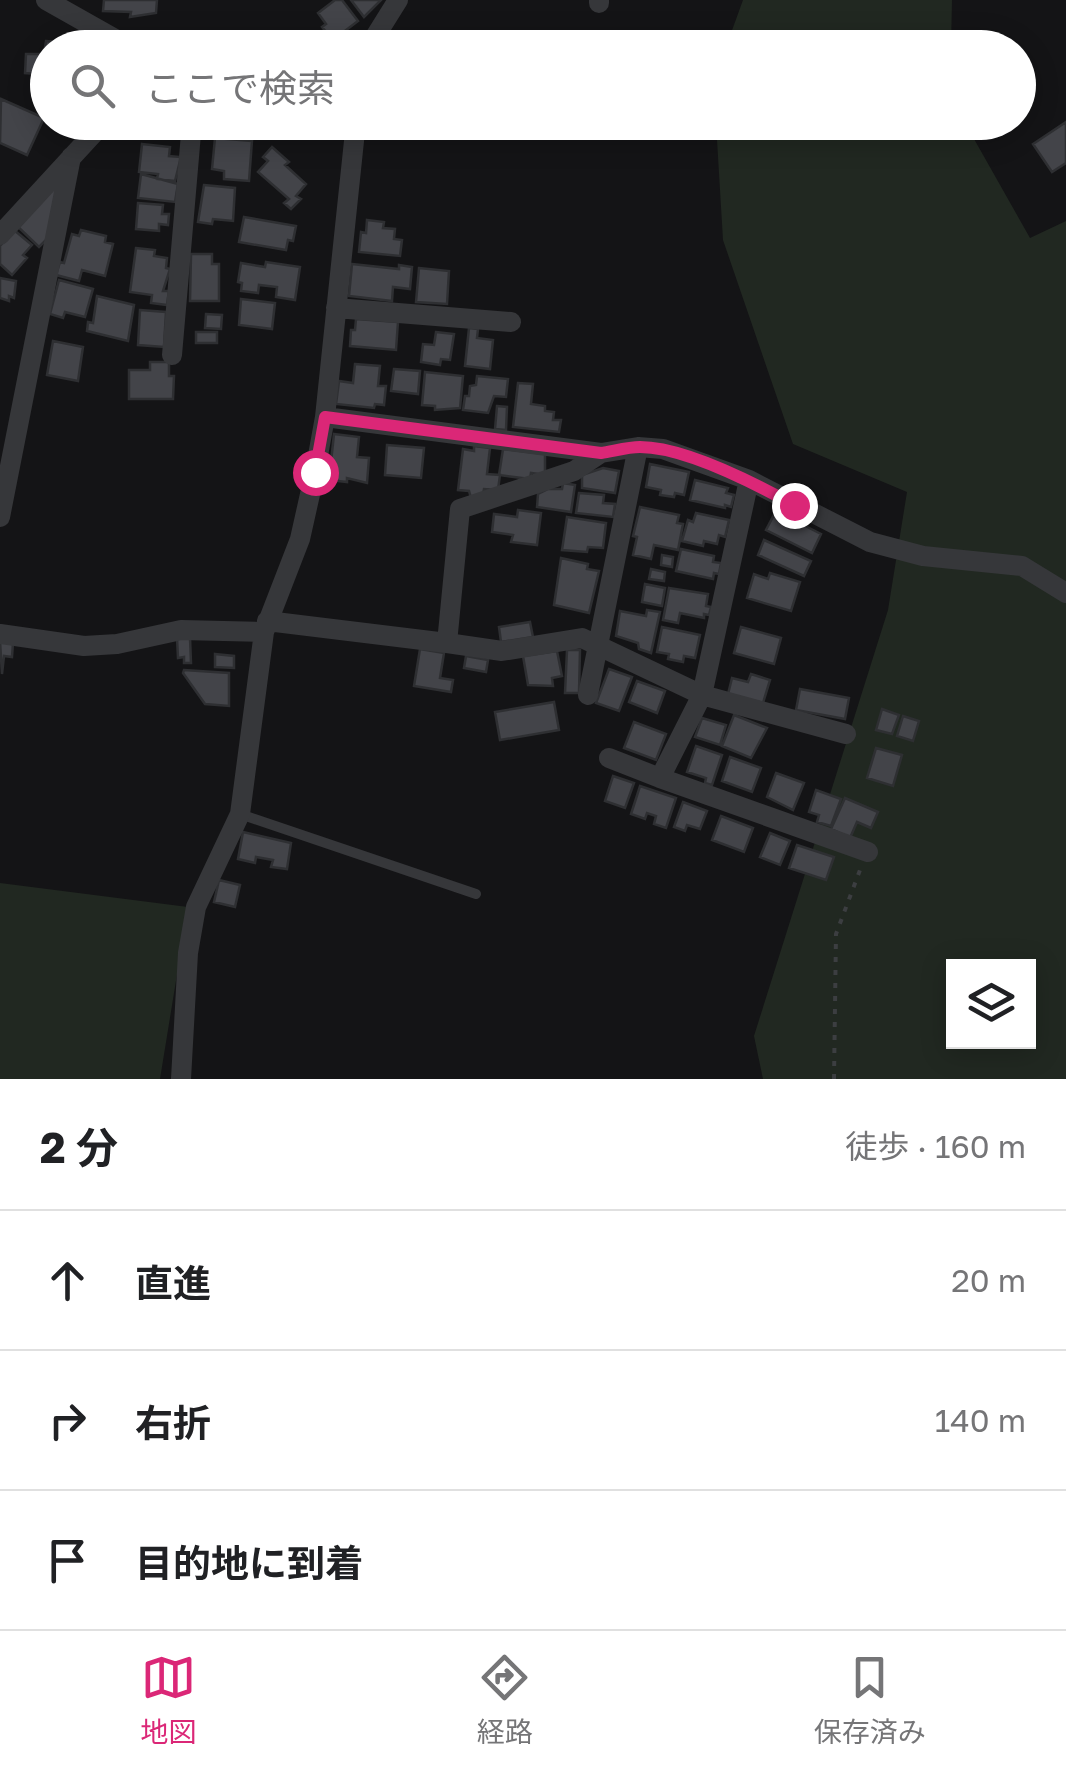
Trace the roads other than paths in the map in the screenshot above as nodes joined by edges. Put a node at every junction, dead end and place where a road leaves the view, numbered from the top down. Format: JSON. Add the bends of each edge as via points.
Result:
{"nodes":[{"id":1,"x":46,"y":0,"type":"edge"},
{"id":2,"x":398,"y":0,"type":"edge"},
{"id":3,"x":99,"y":30,"type":"edge"},
{"id":4,"x":379,"y":30,"type":"edge"},
{"id":5,"x":87,"y":140,"type":"edge"},
{"id":6,"x":190,"y":140,"type":"edge"},
{"id":7,"x":354,"y":140,"type":"edge"},
{"id":8,"x":71,"y":157,"type":"junction"},
{"id":9,"x":0,"y":235,"type":"edge"},
{"id":10,"x":336,"y":308,"type":"junction"},
{"id":11,"x":511,"y":322,"type":"dead end"},
{"id":12,"x":172,"y":354,"type":"dead end"},
{"id":13,"x":325,"y":417,"type":"junction"},
{"id":14,"x":638,"y":446,"type":"junction"},
{"id":15,"x":601,"y":453,"type":"junction"},
{"id":16,"x":749,"y":480,"type":"junction"},
{"id":17,"x":0,"y":517,"type":"edge"},
{"id":18,"x":1066,"y":593,"type":"edge"},
{"id":19,"x":266,"y":627,"type":"junction"},
{"id":20,"x":0,"y":634,"type":"edge"},
{"id":21,"x":447,"y":643,"type":"junction"},
{"id":22,"x":597,"y":644,"type":"junction"},
{"id":23,"x":588,"y":695,"type":"dead end"},
{"id":24,"x":702,"y":695,"type":"junction"},
{"id":25,"x":846,"y":734,"type":"dead end"},
{"id":26,"x":609,"y":758,"type":"dead end"},
{"id":27,"x":660,"y":778,"type":"junction"},
{"id":28,"x":240,"y":814,"type":"junction"},
{"id":29,"x":868,"y":852,"type":"road end"},
{"id":30,"x":476,"y":894,"type":"dead end"},
{"id":31,"x":181,"y":1079,"type":"edge"}],
"edges":[{"from":1,"to":3,"type":"street"},
{"from":2,"to":4,"type":"street"},
{"from":5,"to":8,"type":"street"},
{"from":6,"to":12,"type":"street"},
{"from":7,"to":10,"type":"street"},
{"from":8,"to":9,"type":"street"},
{"from":8,"to":17,"type":"street"},
{"from":10,"to":11,"type":"street"},
{"from":10,"to":13,"type":"street"},
{"from":13,"to":15,"type":"street"},
{"from":13,"to":19,"type":"street","via":[[300,539]]},
{"from":14,"to":15,"type":"street"},
{"from":14,"to":16,"type":"street"},
{"from":14,"to":22,"type":"street"},
{"from":15,"to":21,"type":"street","via":[[574,471],[460,509]]},
{"from":16,"to":18,"type":"street","via":[[870,542],[922,556],[1022,566]]},
{"from":16,"to":24,"type":"street"},
{"from":19,"to":20,"type":"street","via":[[182,630],[84,646]]},
{"from":19,"to":21,"type":"street"},
{"from":19,"to":28,"type":"street"},
{"from":21,"to":22,"type":"street","via":[[502,651],[582,638]]},
{"from":22,"to":23,"type":"street"},
{"from":22,"to":24,"type":"street"},
{"from":24,"to":25,"type":"street"},
{"from":24,"to":27,"type":"street"},
{"from":26,"to":27,"type":"street"},
{"from":27,"to":29,"type":"street"},
{"from":28,"to":30,"type":"lane"},
{"from":28,"to":31,"type":"street","via":[[196,908]]}]}
